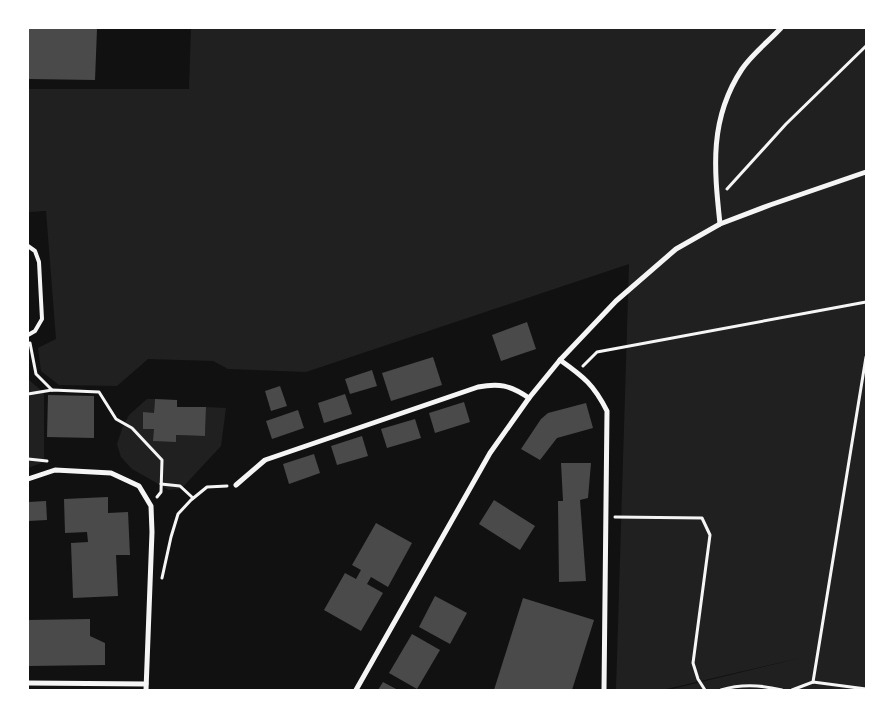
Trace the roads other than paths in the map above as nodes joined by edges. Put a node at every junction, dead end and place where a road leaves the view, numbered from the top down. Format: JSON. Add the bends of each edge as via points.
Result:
{"nodes":[{"id":1,"x":781,"y":28,"type":"edge"},
{"id":2,"x":866,"y":172,"type":"edge"},
{"id":3,"x":720,"y":224,"type":"junction"},
{"id":4,"x":28,"y":246,"type":"edge"},
{"id":5,"x":28,"y":335,"type":"edge"},
{"id":6,"x":560,"y":360,"type":"junction"},
{"id":7,"x":529,"y":398,"type":"junction"},
{"id":8,"x":28,"y":480,"type":"edge"},
{"id":9,"x":236,"y":485,"type":"road end"},
{"id":10,"x":28,"y":683,"type":"edge"},
{"id":11,"x":146,"y":687,"type":"edge"},
{"id":12,"x":356,"y":690,"type":"edge"},
{"id":13,"x":604,"y":690,"type":"edge"}],
"edges":[{"from":1,"to":3,"type":"street","via":[[742,69],[722,108],[714,159]]},
{"from":2,"to":3,"type":"street"},
{"from":3,"to":6,"type":"street","via":[[668,255],[616,301]]},
{"from":4,"to":5,"type":"lane","via":[[35,251],[38,262],[42,319],[35,332]]},
{"from":6,"to":7,"type":"street"},
{"from":6,"to":13,"type":"street","via":[[597,391],[606,411]]},
{"from":7,"to":9,"type":"street","via":[[517,390],[496,384],[478,387],[265,460]]},
{"from":7,"to":12,"type":"street","via":[[490,453]]},
{"from":8,"to":11,"type":"street","via":[[55,470],[111,473],[139,486],[151,506]]},
{"from":10,"to":11,"type":"street"}]}
